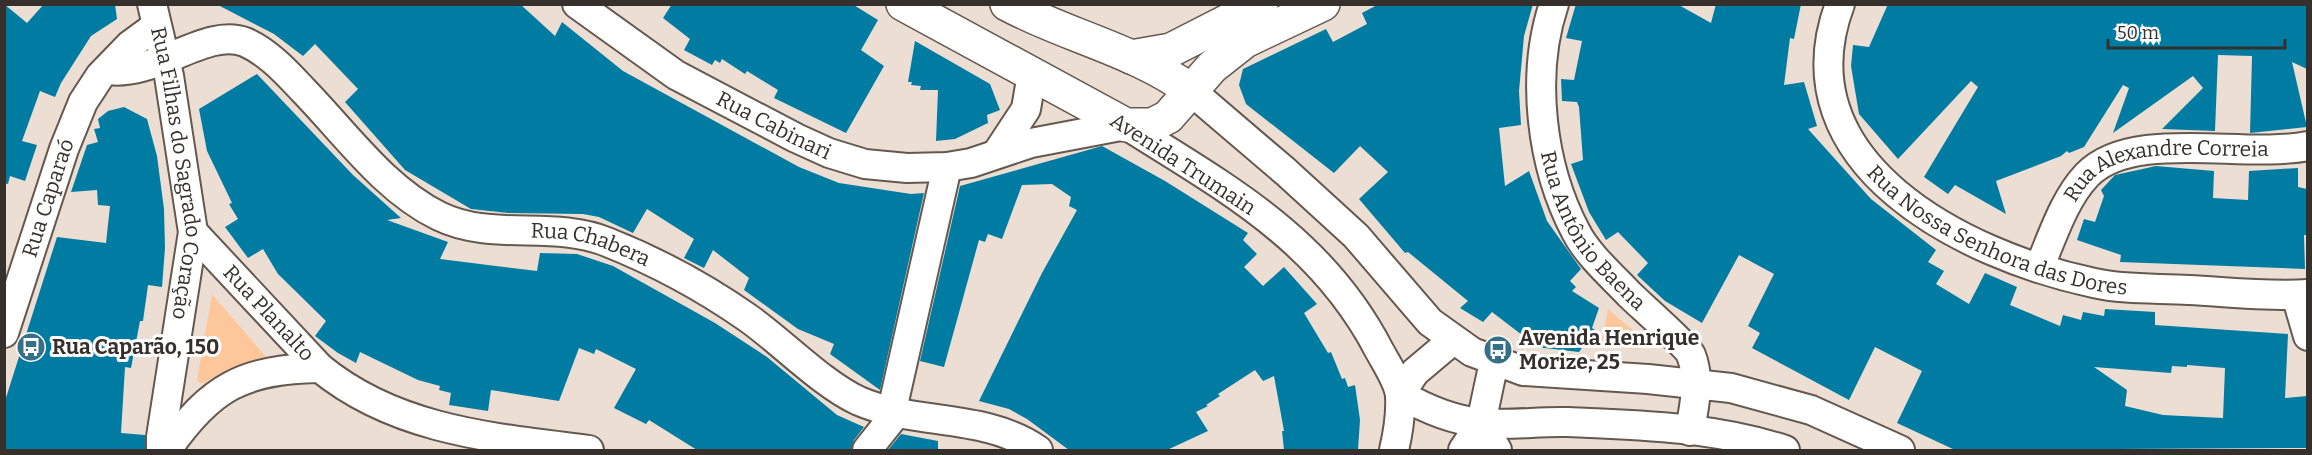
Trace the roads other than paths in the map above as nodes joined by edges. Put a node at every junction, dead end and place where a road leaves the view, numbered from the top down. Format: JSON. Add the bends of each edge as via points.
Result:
{"nodes":[{"id":1,"x":577,"y":4,"type":"edge"},
{"id":2,"x":903,"y":4,"type":"edge"},
{"id":3,"x":1007,"y":4,"type":"edge"},
{"id":4,"x":1262,"y":4,"type":"edge"},
{"id":5,"x":1323,"y":4,"type":"edge"},
{"id":6,"x":1554,"y":4,"type":"edge"},
{"id":7,"x":1840,"y":4,"type":"edge"},
{"id":8,"x":154,"y":15,"type":"edge"},
{"id":9,"x":1131,"y":57,"type":"junction"},
{"id":10,"x":165,"y":61,"type":"junction"},
{"id":11,"x":107,"y":70,"type":"junction"},
{"id":12,"x":1032,"y":74,"type":"junction"},
{"id":13,"x":1190,"y":90,"type":"junction"},
{"id":14,"x":1126,"y":125,"type":"junction"},
{"id":15,"x":2307,"y":146,"type":"edge"},
{"id":16,"x":997,"y":153,"type":"junction"},
{"id":17,"x":947,"y":167,"type":"junction"},
{"id":18,"x":193,"y":232,"type":"junction"},
{"id":19,"x":2039,"y":268,"type":"junction"},
{"id":20,"x":2302,"y":294,"type":"edge"},
{"id":21,"x":4,"y":333,"type":"edge"},
{"id":22,"x":2307,"y":336,"type":"edge"},
{"id":23,"x":1453,"y":340,"type":"junction"},
{"id":24,"x":1494,"y":362,"type":"junction"},
{"id":25,"x":320,"y":368,"type":"junction"},
{"id":26,"x":1698,"y":384,"type":"junction"},
{"id":27,"x":1400,"y":394,"type":"junction"},
{"id":28,"x":895,"y":410,"type":"junction"},
{"id":29,"x":1481,"y":423,"type":"junction"},
{"id":30,"x":1689,"y":431,"type":"junction"},
{"id":31,"x":161,"y":450,"type":"edge"},
{"id":32,"x":167,"y":450,"type":"edge"},
{"id":33,"x":590,"y":450,"type":"edge"},
{"id":34,"x":867,"y":450,"type":"edge"},
{"id":35,"x":1038,"y":450,"type":"edge"},
{"id":36,"x":1394,"y":450,"type":"edge"},
{"id":37,"x":1463,"y":450,"type":"edge"},
{"id":38,"x":1497,"y":450,"type":"edge"},
{"id":39,"x":1785,"y":450,"type":"edge"},
{"id":40,"x":1900,"y":450,"type":"edge"}],
"edges":[{"from":1,"to":17,"type":"street","name":"Rua Cabinari","via":[[676,75],[829,153],[865,164]]},
{"from":2,"to":12,"type":"main road","name":"Avenida Trumain"},
{"from":3,"to":9,"type":"main road"},
{"from":4,"to":9,"type":"main road","via":[[1171,50]]},
{"from":5,"to":13,"type":"main road","via":[[1245,41]]},
{"from":6,"to":26,"type":"street","name":"Rua Antônio Baena","via":[[1543,67],[1542,117],[1564,206],[1577,234],[1601,263],[1690,352]]},
{"from":7,"to":19,"type":"street","name":"Rua Nossa Senhora das Dores","via":[[1827,62],[1828,91],[1851,147],[1886,184],[1919,210],[1970,241]]},
{"from":8,"to":10,"type":"street","name":"Rua Filhas do Sagrado Coração"},
{"from":8,"to":11,"type":"street","name":"Rua Caparaó"},
{"from":9,"to":13,"type":"main road","via":[[1155,66]]},
{"from":10,"to":11,"type":"street","via":[[133,71]]},
{"from":10,"to":18,"type":"street","name":"Rua Filhas do Sagrado Coração"},
{"from":10,"to":28,"type":"street","name":"Rua Chabera","via":[[207,42],[245,42],[283,69],[391,182],[437,215],[462,227],[578,233],[605,241],[662,267],[746,317],[859,401]]},
{"from":11,"to":21,"type":"street","name":"Rua Caparaó","via":[[83,102],[64,149]]},
{"from":12,"to":14,"type":"main road","name":"Avenida Trumain"},
{"from":12,"to":16,"type":"street","via":[[1026,109]]},
{"from":13,"to":14,"type":"main road","via":[[1168,117],[1152,125]]},
{"from":13,"to":23,"type":"street","via":[[1356,236],[1430,322]]},
{"from":14,"to":16,"type":"street","name":"Rua Cabinari","via":[[1031,142]]},
{"from":14,"to":27,"type":"street","name":"Avenida Trumain","via":[[1222,185],[1286,232],[1324,269],[1366,325]]},
{"from":15,"to":19,"type":"street","name":"Rua Alexandre Correia","via":[[2287,150],[2167,148],[2118,155],[2085,176]]},
{"from":16,"to":17,"type":"street","name":"Rua Cabinari"},
{"from":17,"to":28,"type":"street"},
{"from":18,"to":25,"type":"street","name":"Rua Planalto"},
{"from":18,"to":31,"type":"street","name":"Rua Filhas do Sagrado Coração"},
{"from":19,"to":20,"type":"street","name":"Rua Nossa Senhora das Dores","via":[[2096,284]]},
{"from":20,"to":22,"type":"street"},
{"from":23,"to":24,"type":"street"},
{"from":23,"to":27,"type":"street","via":[[1415,372]]},
{"from":24,"to":26,"type":"street","via":[[1523,371]]},
{"from":24,"to":29,"type":"street"},
{"from":25,"to":32,"type":"street","name":"Rua Planalto","via":[[269,371],[225,388],[203,405]]},
{"from":25,"to":33,"type":"street","name":"Rua Planalto","via":[[374,403],[423,423],[471,435]]},
{"from":26,"to":30,"type":"street","name":"Rua Antônio Baena"},
{"from":26,"to":40,"type":"street","via":[[1784,401]]},
{"from":27,"to":29,"type":"street","via":[[1422,406]]},
{"from":27,"to":36,"type":"street"},
{"from":28,"to":34,"type":"street"},
{"from":28,"to":35,"type":"street","name":"Rua Chabera","via":[[982,425],[1018,436]]},
{"from":29,"to":30,"type":"street","via":[[1546,421]]},
{"from":29,"to":37,"type":"street"},
{"from":29,"to":38,"type":"street"},
{"from":30,"to":39,"type":"street","via":[[1738,437]]}]}
